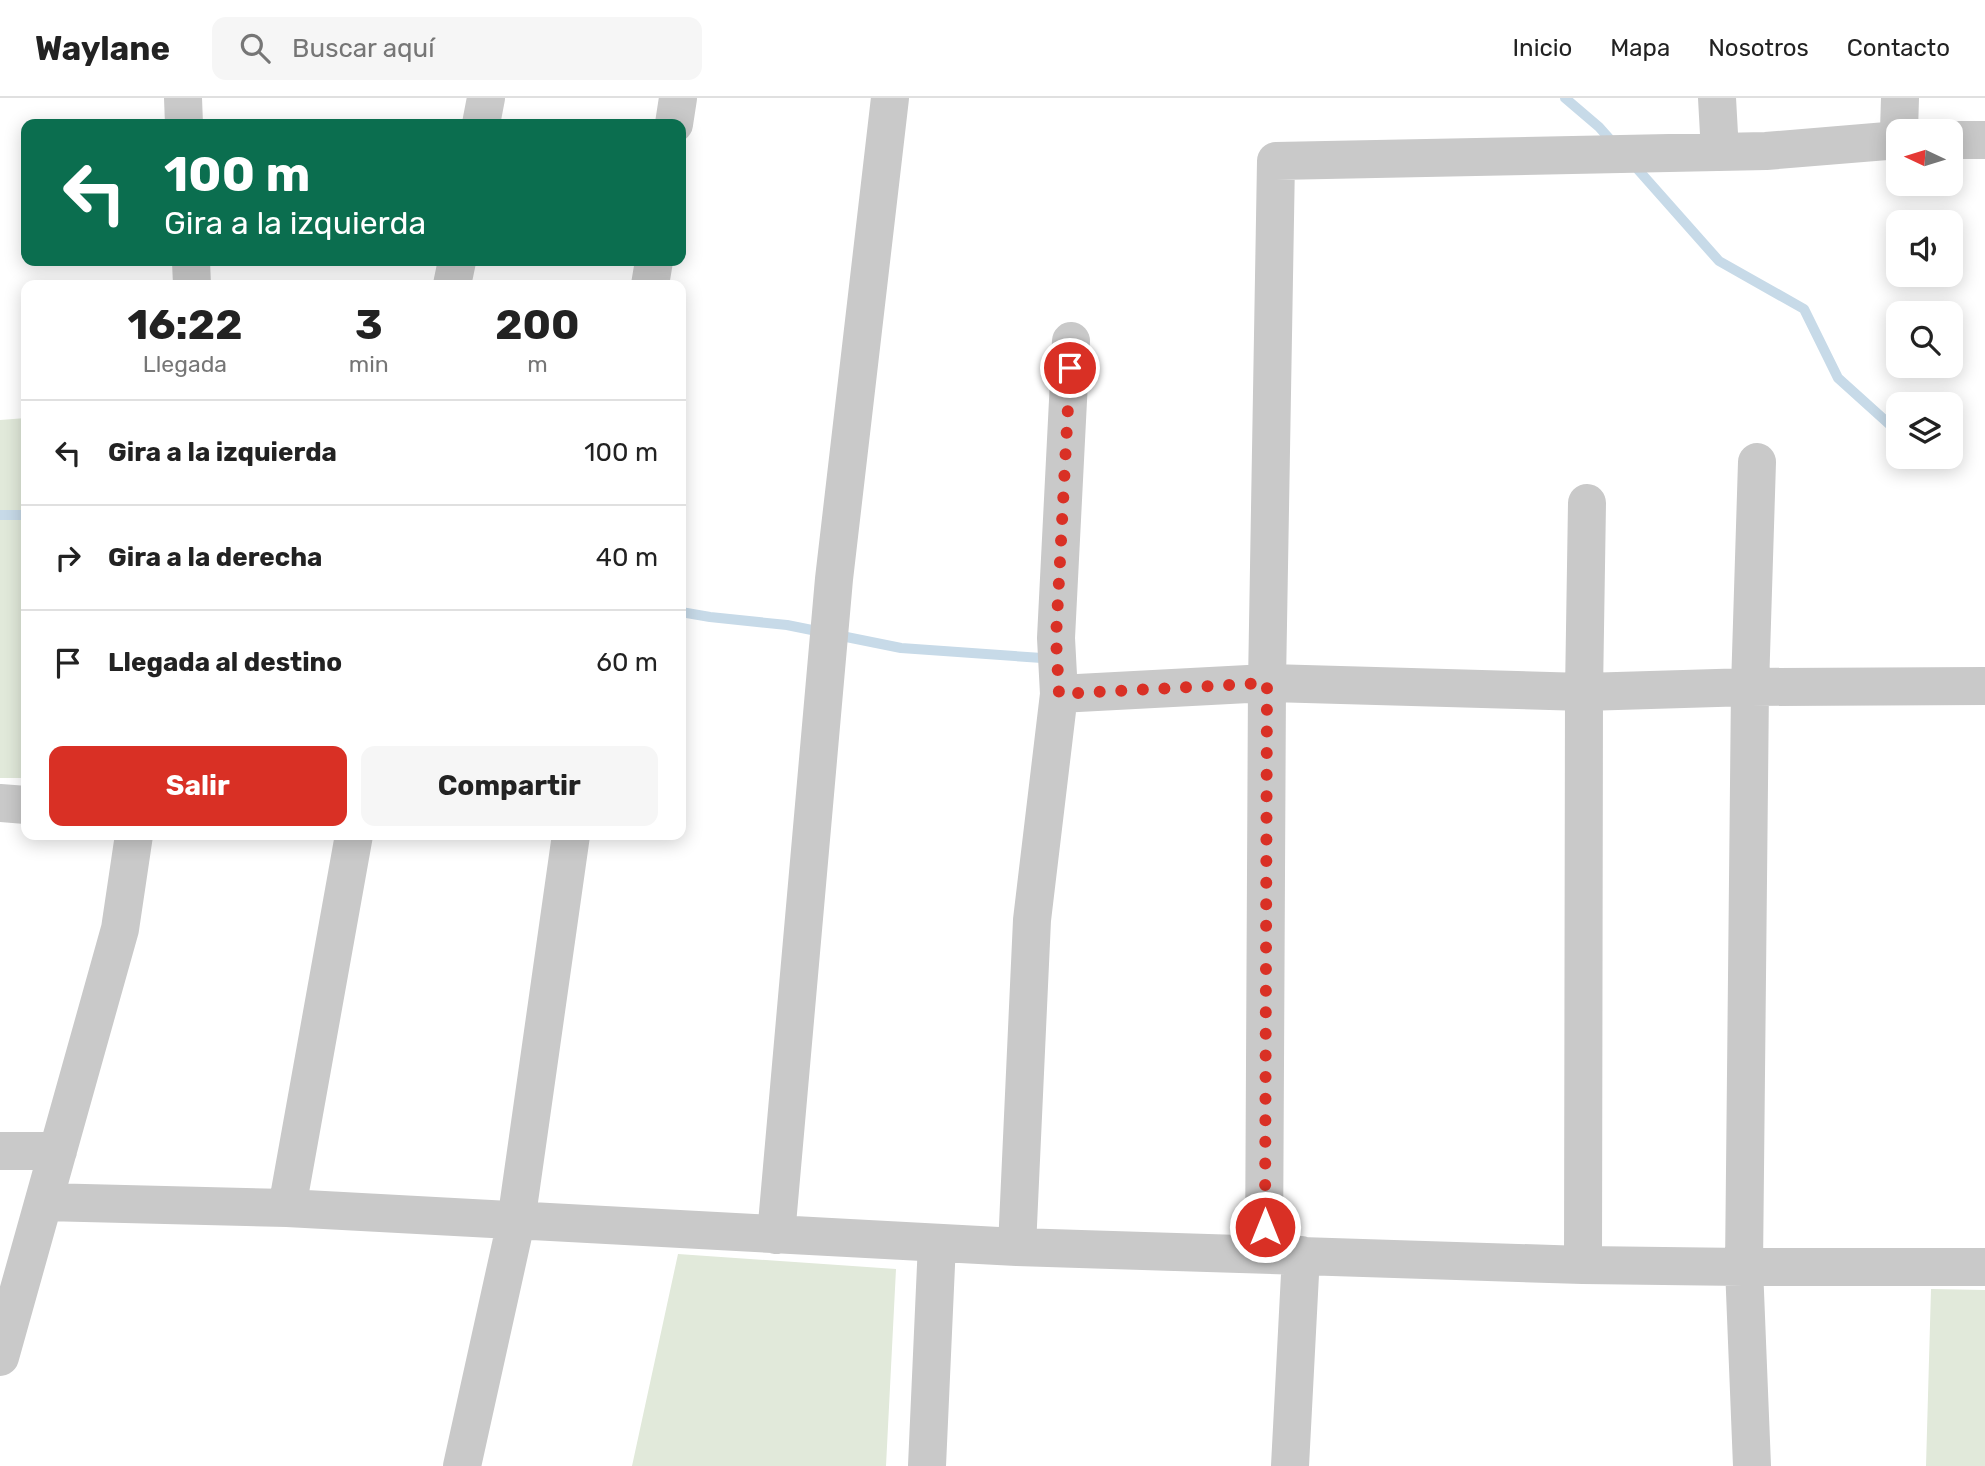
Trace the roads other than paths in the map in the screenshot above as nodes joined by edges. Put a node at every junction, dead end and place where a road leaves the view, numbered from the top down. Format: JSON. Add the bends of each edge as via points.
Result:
{"nodes":[{"id":1,"x":183,"y":98,"type":"edge"},
{"id":2,"x":486,"y":98,"type":"edge"},
{"id":3,"x":678,"y":98,"type":"edge"},
{"id":4,"x":890,"y":98,"type":"edge"},
{"id":5,"x":1717,"y":98,"type":"edge"},
{"id":6,"x":1900,"y":98,"type":"edge"},
{"id":7,"x":184,"y":119,"type":"edge"},
{"id":8,"x":482,"y":119,"type":"edge"},
{"id":9,"x":675,"y":119,"type":"edge"},
{"id":10,"x":1899,"y":119,"type":"edge"},
{"id":11,"x":1964,"y":140,"type":"edge"},
{"id":12,"x":1985,"y":140,"type":"edge"},
{"id":13,"x":1886,"y":141,"type":"edge"},
{"id":14,"x":1720,"y":152,"type":"junction"},
{"id":15,"x":1071,"y":341,"type":"dead end"},
{"id":16,"x":1757,"y":462,"type":"dead end"},
{"id":17,"x":1587,"y":503,"type":"dead end"},
{"id":18,"x":1267,"y":683,"type":"junction"},
{"id":19,"x":1985,"y":686,"type":"edge"},
{"id":20,"x":1750,"y":687,"type":"junction"},
{"id":21,"x":1584,"y":692,"type":"junction"},
{"id":22,"x":1059,"y":694,"type":"junction"},
{"id":23,"x":0,"y":803,"type":"edge"},
{"id":24,"x":21,"y":805,"type":"edge"},
{"id":25,"x":133,"y":840,"type":"edge"},
{"id":26,"x":353,"y":840,"type":"edge"},
{"id":27,"x":570,"y":840,"type":"edge"},
{"id":28,"x":0,"y":1151,"type":"edge"},
{"id":29,"x":58,"y":1151,"type":"junction"},
{"id":30,"x":44,"y":1202,"type":"junction"},
{"id":31,"x":287,"y":1208,"type":"junction"},
{"id":32,"x":516,"y":1222,"type":"junction"},
{"id":33,"x":776,"y":1235,"type":"junction"},
{"id":34,"x":937,"y":1243,"type":"junction"},
{"id":35,"x":1017,"y":1247,"type":"junction"},
{"id":36,"x":1283,"y":1254,"type":"junction"},
{"id":37,"x":1583,"y":1265,"type":"junction"},
{"id":38,"x":1744,"y":1267,"type":"junction"},
{"id":39,"x":1985,"y":1267,"type":"edge"},
{"id":40,"x":0,"y":1357,"type":"edge"},
{"id":41,"x":462,"y":1466,"type":"edge"},
{"id":42,"x":927,"y":1466,"type":"edge"},
{"id":43,"x":1290,"y":1466,"type":"edge"},
{"id":44,"x":1752,"y":1466,"type":"edge"}],
"edges":[{"from":1,"to":7,"type":"street"},
{"from":2,"to":8,"type":"street"},
{"from":3,"to":9,"type":"street"},
{"from":4,"to":33,"type":"street","via":[[834,579]]},
{"from":5,"to":14,"type":"street"},
{"from":6,"to":10,"type":"street"},
{"from":11,"to":12,"type":"street"},
{"from":13,"to":14,"type":"street"},
{"from":14,"to":18,"type":"street","via":[[1276,161]]},
{"from":15,"to":22,"type":"street","via":[[1056,638]]},
{"from":16,"to":20,"type":"street"},
{"from":17,"to":21,"type":"street"},
{"from":18,"to":21,"type":"street"},
{"from":18,"to":22,"type":"street"},
{"from":18,"to":36,"type":"street"},
{"from":19,"to":20,"type":"street"},
{"from":20,"to":21,"type":"street"},
{"from":20,"to":38,"type":"street"},
{"from":21,"to":37,"type":"street"},
{"from":22,"to":35,"type":"street","via":[[1031,920]]},
{"from":23,"to":24,"type":"street"},
{"from":25,"to":29,"type":"street","via":[[120,929]]},
{"from":26,"to":31,"type":"street"},
{"from":27,"to":32,"type":"street"},
{"from":28,"to":29,"type":"street"},
{"from":29,"to":30,"type":"street"},
{"from":30,"to":31,"type":"street"},
{"from":30,"to":40,"type":"street"},
{"from":31,"to":32,"type":"street"},
{"from":32,"to":33,"type":"street"},
{"from":32,"to":41,"type":"street"},
{"from":33,"to":34,"type":"street"},
{"from":34,"to":35,"type":"street"},
{"from":34,"to":42,"type":"street"},
{"from":35,"to":36,"type":"street"},
{"from":36,"to":37,"type":"street"},
{"from":36,"to":43,"type":"street"},
{"from":37,"to":38,"type":"street"},
{"from":38,"to":39,"type":"street"},
{"from":38,"to":44,"type":"street"}]}
